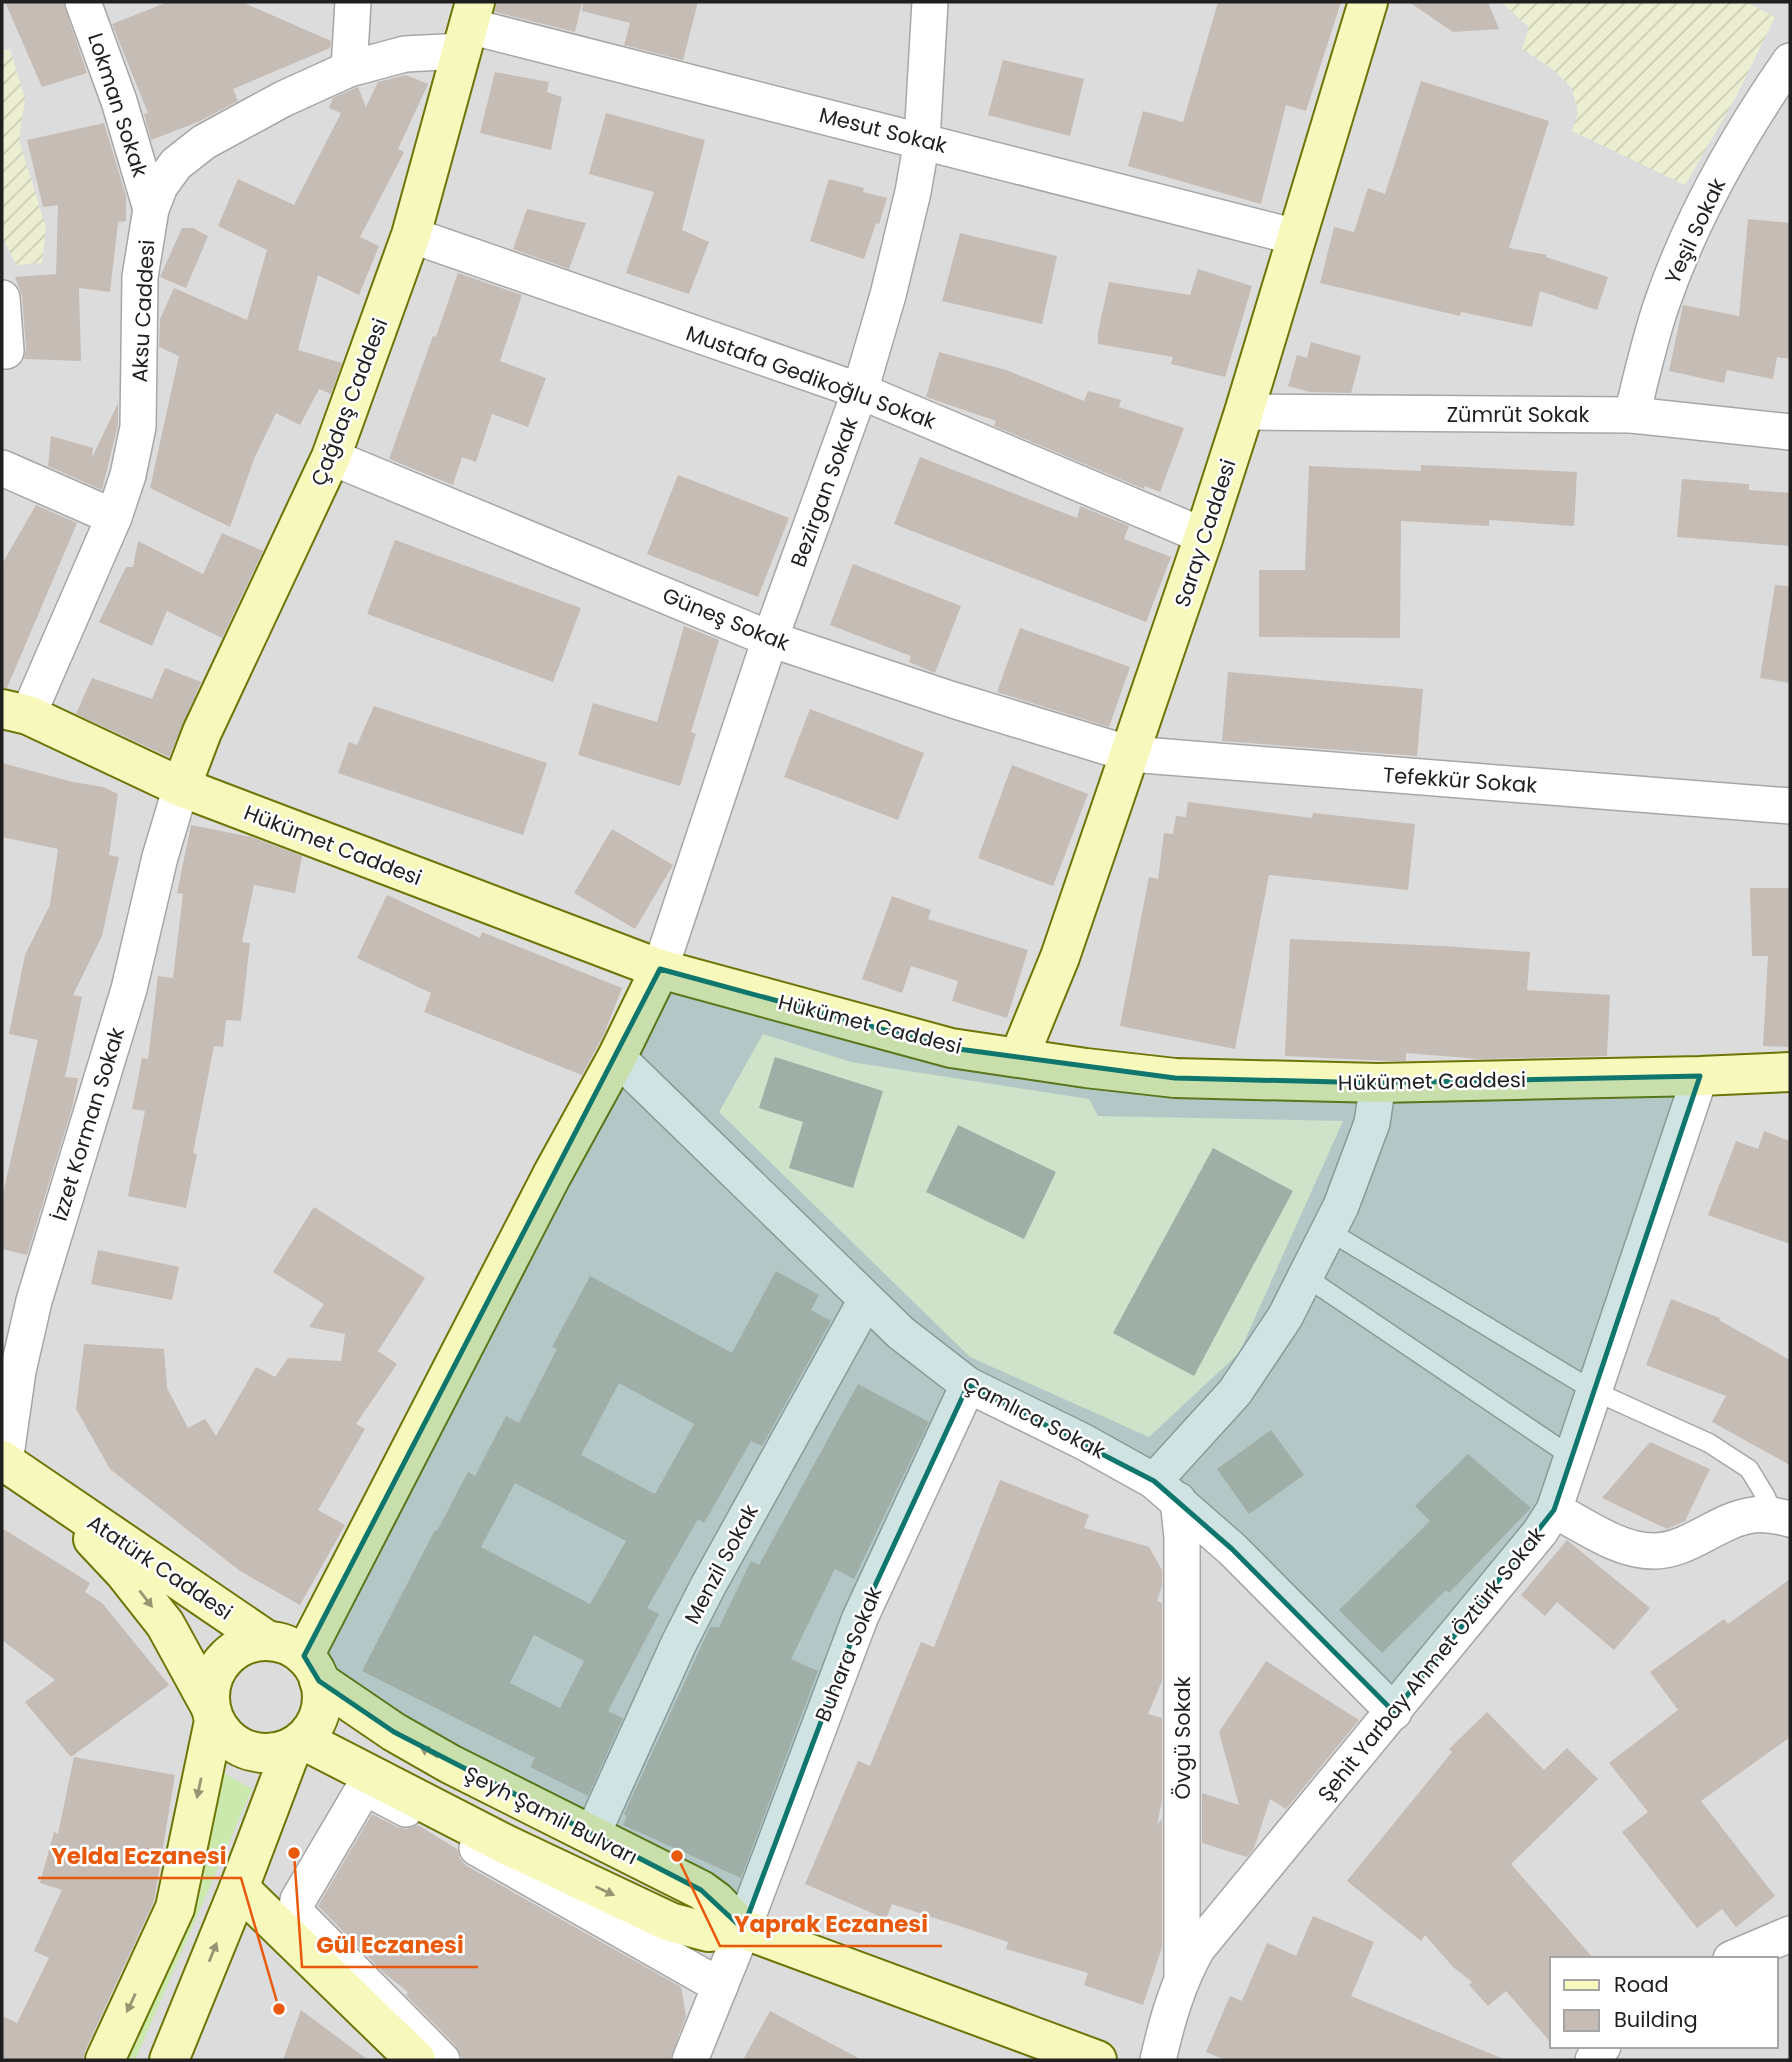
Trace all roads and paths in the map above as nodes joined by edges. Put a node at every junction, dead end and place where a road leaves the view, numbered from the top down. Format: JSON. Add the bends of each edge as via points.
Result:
{"nodes":[{"id":1,"x":83,"y":2,"type":"edge"},
{"id":2,"x":353,"y":2,"type":"edge"},
{"id":3,"x":930,"y":2,"type":"edge"},
{"id":4,"x":1368,"y":2,"type":"edge"},
{"id":5,"x":469,"y":26,"type":"edge"},
{"id":6,"x":1790,"y":61,"type":"edge"},
{"id":7,"x":349,"y":69,"type":"junction"},
{"id":8,"x":922,"y":139,"type":"junction"},
{"id":9,"x":151,"y":209,"type":"junction"},
{"id":10,"x":411,"y":235,"type":"junction"},
{"id":11,"x":1296,"y":237,"type":"junction"},
{"id":12,"x":2,"y":298,"type":"edge"},
{"id":13,"x":6,"y":351,"type":"dead end"},
{"id":14,"x":860,"y":391,"type":"junction"},
{"id":15,"x":1244,"y":412,"type":"junction"},
{"id":16,"x":1632,"y":415,"type":"junction"},
{"id":17,"x":1790,"y":432,"type":"edge"},
{"id":18,"x":331,"y":457,"type":"junction"},
{"id":19,"x":2,"y":468,"type":"edge"},
{"id":20,"x":114,"y":517,"type":"junction"},
{"id":21,"x":1204,"y":536,"type":"junction"},
{"id":22,"x":770,"y":639,"type":"junction"},
{"id":23,"x":15,"y":712,"type":"edge"},
{"id":24,"x":1130,"y":754,"type":"junction"},
{"id":25,"x":181,"y":787,"type":"junction"},
{"id":26,"x":1790,"y":806,"type":"edge"},
{"id":27,"x":660,"y":969,"type":"junction"},
{"id":28,"x":617,"y":1057,"type":"junction"},
{"id":29,"x":1019,"y":1057,"type":"junction"},
{"id":30,"x":1790,"y":1072,"type":"edge"},
{"id":31,"x":1700,"y":1076,"type":"junction"},
{"id":32,"x":1377,"y":1083,"type":"junction"},
{"id":33,"x":1329,"y":1231,"type":"junction"},
{"id":34,"x":1306,"y":1277,"type":"junction"},
{"id":35,"x":866,"y":1300,"type":"junction"},
{"id":36,"x":968,"y":1385,"type":"junction"},
{"id":37,"x":1594,"y":1391,"type":"junction"},
{"id":38,"x":1572,"y":1457,"type":"junction"},
{"id":39,"x":4,"y":1461,"type":"edge"},
{"id":40,"x":1166,"y":1490,"type":"junction"},
{"id":41,"x":52,"y":1493,"type":"junction"},
{"id":42,"x":1554,"y":1510,"type":"junction"},
{"id":43,"x":1782,"y":1517,"type":"edge"},
{"id":44,"x":268,"y":1641,"type":"junction"},
{"id":45,"x":312,"y":1668,"type":"junction"},
{"id":46,"x":1394,"y":1712,"type":"junction"},
{"id":47,"x":212,"y":1713,"type":"junction"},
{"id":48,"x":297,"y":1744,"type":"junction"},
{"id":49,"x":592,"y":1835,"type":"junction"},
{"id":50,"x":239,"y":1888,"type":"junction"},
{"id":51,"x":743,"y":1929,"type":"junction"},
{"id":52,"x":1790,"y":1934,"type":"edge"},
{"id":53,"x":1736,"y":1957,"type":"edge"},
{"id":54,"x":685,"y":1966,"type":"junction"},
{"id":55,"x":1182,"y":1976,"type":"junction"},
{"id":56,"x":720,"y":1986,"type":"junction"},
{"id":57,"x":105,"y":2060,"type":"edge"},
{"id":58,"x":169,"y":2060,"type":"edge"},
{"id":59,"x":416,"y":2060,"type":"edge"},
{"id":60,"x":442,"y":2060,"type":"edge"},
{"id":61,"x":677,"y":2060,"type":"edge"},
{"id":62,"x":690,"y":2060,"type":"edge"},
{"id":63,"x":1097,"y":2060,"type":"edge"},
{"id":64,"x":1158,"y":2060,"type":"edge"}],
"edges":[{"from":1,"to":9,"type":"street","name":"Lokman Sokak"},
{"from":2,"to":7,"type":"street"},
{"from":3,"to":8,"type":"street","name":"Bezirgan Sokak"},
{"from":4,"to":11,"type":"main road","name":"Saray Caddesi"},
{"from":5,"to":7,"type":"street","name":"Aksu Caddesi","via":[[405,54]]},
{"from":5,"to":8,"type":"street","name":"Mesut Sokak"},
{"from":5,"to":10,"type":"main road","name":"Çağdaş Caddesi"},
{"from":6,"to":16,"type":"street","name":"Yeşil Sokak","via":[[1751,118],[1696,221],[1661,307]]},
{"from":7,"to":9,"type":"street","name":"Aksu Caddesi","via":[[204,142],[176,164]]},
{"from":8,"to":11,"type":"street","name":"Mesut Sokak"},
{"from":8,"to":14,"type":"street","name":"Bezirgan Sokak","via":[[888,295]]},
{"from":9,"to":20,"type":"street","name":"Aksu Caddesi","via":[[140,277],[138,427]]},
{"from":10,"to":14,"type":"street","name":"Mustafa Gedikoğlu Sokak"},
{"from":10,"to":18,"type":"main road","name":"Çağdaş Caddesi"},
{"from":11,"to":15,"type":"main road","name":"Saray Caddesi"},
{"from":12,"to":13,"type":"street"},
{"from":14,"to":21,"type":"street","name":"Mustafa Gedikoğlu Sokak"},
{"from":14,"to":22,"type":"street","name":"Bezirgan Sokak"},
{"from":15,"to":16,"type":"street","name":"Zümrüt Sokak"},
{"from":15,"to":21,"type":"main road","name":"Saray Caddesi"},
{"from":16,"to":17,"type":"street","name":"Zümrüt Sokak"},
{"from":18,"to":22,"type":"street","name":"Güneş Sokak"},
{"from":18,"to":25,"type":"main road","name":"Çağdaş Caddesi","via":[[202,732]]},
{"from":19,"to":20,"type":"street"},
{"from":20,"to":23,"type":"street","name":"Aksu Caddesi"},
{"from":21,"to":24,"type":"main road","name":"Saray Caddesi"},
{"from":22,"to":24,"type":"street","name":"Güneş Sokak"},
{"from":22,"to":27,"type":"street","name":"Bezirgan Sokak"},
{"from":23,"to":25,"type":"main road","name":"Hükümet Caddesi"},
{"from":24,"to":26,"type":"street","name":"Tefekkür Sokak"},
{"from":24,"to":29,"type":"main road","name":"Saray Caddesi","via":[[1060,957]]},
{"from":25,"to":27,"type":"main road","name":"Hükümet Caddesi"},
{"from":25,"to":39,"type":"street","name":"İzzet Korman Sokak","via":[[128,989],[34,1301]]},
{"from":27,"to":28,"type":"main road"},
{"from":27,"to":29,"type":"main road","name":"Hükümet Caddesi","via":[[951,1048]]},
{"from":28,"to":35,"type":"street","name":"Çamlıca Sokak"},
{"from":28,"to":45,"type":"main road","via":[[552,1175]]},
{"from":29,"to":32,"type":"main road","name":"Hükümet Caddesi","via":[[1175,1078]]},
{"from":30,"to":31,"type":"main road","name":"Hükümet Caddesi"},
{"from":31,"to":32,"type":"main road","name":"Hükümet Caddesi"},
{"from":31,"to":37,"type":"street","name":"Şehit Yarbay Ahmet Öztürk Sokak"},
{"from":32,"to":33,"type":"street","via":[[1373,1123]]},
{"from":33,"to":34,"type":"street"},
{"from":33,"to":37,"type":"lane"},
{"from":34,"to":38,"type":"lane"},
{"from":34,"to":40,"type":"street","via":[[1285,1317]]},
{"from":35,"to":36,"type":"street","name":"Çamlıca Sokak"},
{"from":35,"to":49,"type":"street","name":"Menzil Sokak","via":[[708,1586]]},
{"from":36,"to":40,"type":"street","name":"Çamlıca Sokak"},
{"from":36,"to":51,"type":"street","name":"Buhara Sokak","via":[[860,1618]]},
{"from":37,"to":38,"type":"street","name":"Şehit Yarbay Ahmet Öztürk Sokak"},
{"from":37,"to":43,"type":"lane","via":[[1709,1443],[1748,1469]]},
{"from":38,"to":42,"type":"street","name":"Şehit Yarbay Ahmet Öztürk Sokak"},
{"from":39,"to":41,"type":"main road","name":"Atatürk Caddesi"},
{"from":40,"to":46,"type":"street","name":"Çamlıca Sokak"},
{"from":40,"to":55,"type":"street","name":"Övgü Sokak","via":[[1182,1537]]},
{"from":41,"to":44,"type":"main road","name":"Atatürk Caddesi"},
{"from":41,"to":47,"type":"main road","name":"Atatürk Caddesi","one_way":true,"via":[[165,1624]]},
{"from":42,"to":43,"type":"street","via":[[1628,1547],[1650,1551],[1670,1550],[1754,1514]]},
{"from":42,"to":46,"type":"street","name":"Şehit Yarbay Ahmet Öztürk Sokak"},
{"from":44,"to":45,"type":"main road","via":[[287,1645]]},
{"from":44,"to":47,"type":"main road","via":[[231,1653],[218,1668],[210,1686]]},
{"from":45,"to":48,"type":"main road","via":[[322,1697],[320,1713]]},
{"from":49,"to":45,"type":"main road","name":"Şeyh Şamil Bulvarı","one_way":true,"via":[[394,1732]]},
{"from":46,"to":55,"type":"street","name":"Şehit Yarbay Ahmet Öztürk Sokak","via":[[1210,1931]]},
{"from":47,"to":48,"type":"main road","via":[[225,1736],[239,1747],[275,1753]]},
{"from":47,"to":57,"type":"main road","one_way":true,"via":[[175,1908]]},
{"from":48,"to":50,"type":"main road"},
{"from":48,"to":51,"type":"main road","one_way":true,"via":[[670,1922],[708,1932]]},
{"from":49,"to":51,"type":"main road","name":"Şeyh Şamil Bulvarı","via":[[701,1891]]},
{"from":58,"to":50,"type":"main road","one_way":true},
{"from":50,"to":59,"type":"main road"},
{"from":51,"to":56,"type":"street","name":"Buhara Sokak"},
{"from":51,"to":63,"type":"main road","name":"Şeyh Şamil Bulvarı"},
{"from":52,"to":53,"type":"street"},
{"from":54,"to":56,"type":"street"},
{"from":54,"to":60,"type":"street","via":[[374,1792],[360,1793],[298,1900],[296,1913]]},
{"from":54,"to":61,"type":"street","via":[[693,2025]]},
{"from":55,"to":64,"type":"street","name":"Şehit Yarbay Ahmet Öztürk Sokak"},
{"from":56,"to":62,"type":"street","name":"Buhara Sokak"}]}
